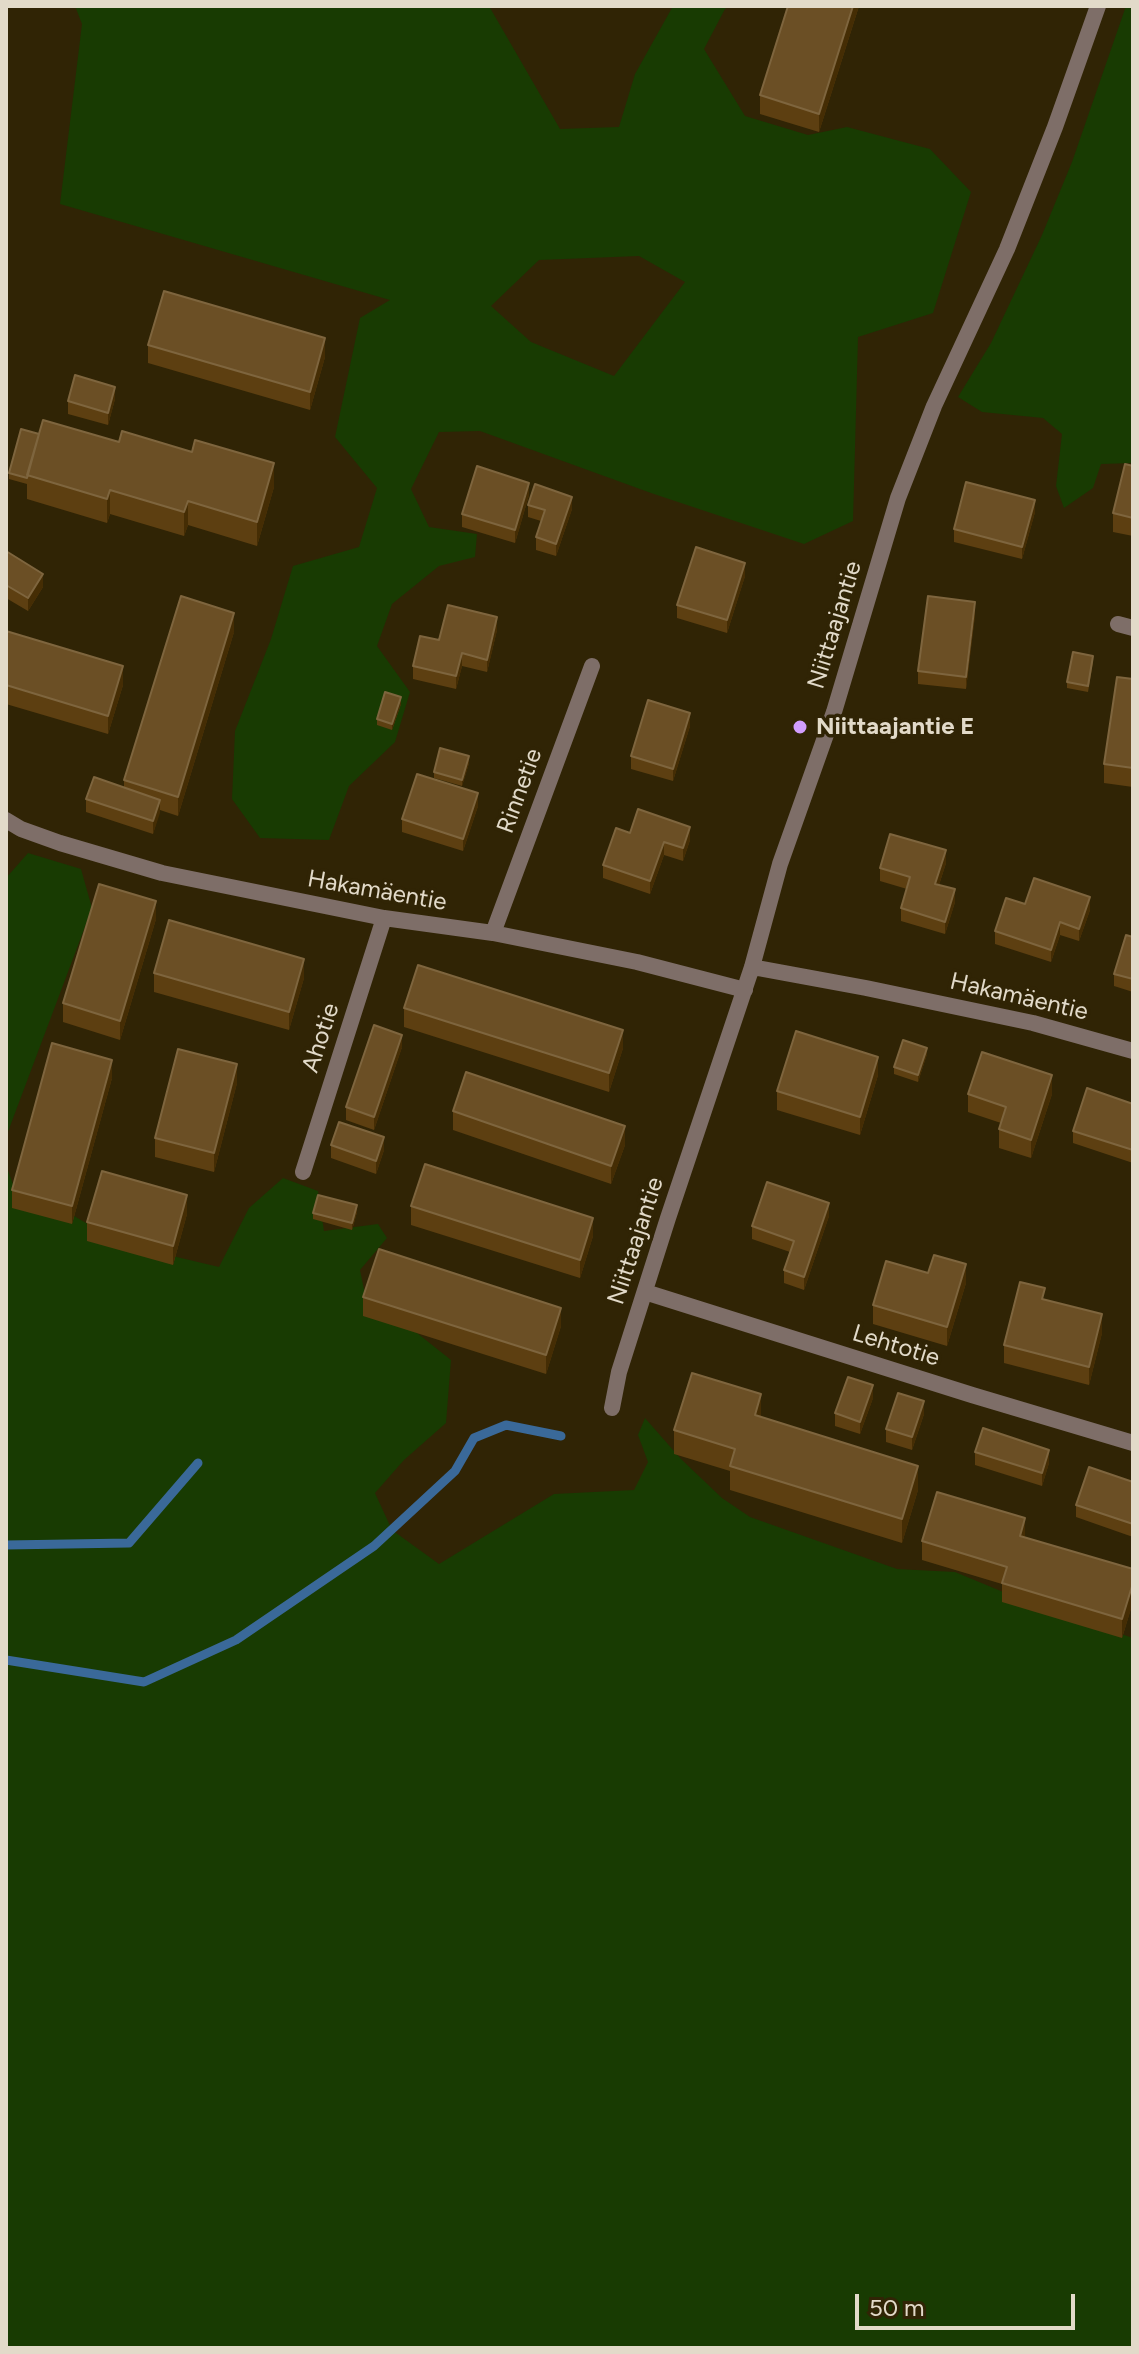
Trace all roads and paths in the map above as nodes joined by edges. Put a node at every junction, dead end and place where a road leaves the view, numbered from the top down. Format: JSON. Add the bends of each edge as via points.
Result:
{"nodes":[{"id":1,"x":1098,"y":6,"type":"edge"},
{"id":2,"x":592,"y":666,"type":"dead end"},
{"id":3,"x":6,"y":820,"type":"edge"},
{"id":4,"x":384,"y":918,"type":"junction"},
{"id":5,"x":493,"y":933,"type":"junction"},
{"id":6,"x":752,"y":967,"type":"junction"},
{"id":7,"x":745,"y":990,"type":"junction"},
{"id":8,"x":1133,"y":1051,"type":"edge"},
{"id":9,"x":303,"y":1172,"type":"dead end"},
{"id":10,"x":645,"y":1292,"type":"junction"},
{"id":11,"x":612,"y":1408,"type":"dead end"},
{"id":12,"x":1133,"y":1443,"type":"edge"}],
"edges":[{"from":1,"to":6,"type":"street","name":"Niittaajantie","via":[[1007,249],[898,498]]},
{"from":2,"to":5,"type":"street","name":"Rinnetie"},
{"from":3,"to":4,"type":"street","name":"Hakamäentie","via":[[60,843],[162,873]]},
{"from":4,"to":5,"type":"street","name":"Hakamäentie"},
{"from":4,"to":9,"type":"street","name":"Ahotie"},
{"from":5,"to":7,"type":"street","name":"Hakamäentie"},
{"from":6,"to":7,"type":"street","name":"Niittaajantie"},
{"from":6,"to":8,"type":"street","name":"Hakamäentie","via":[[1033,1023]]},
{"from":7,"to":10,"type":"street","name":"Niittaajantie"},
{"from":10,"to":11,"type":"street","name":"Niittaajantie"},
{"from":10,"to":12,"type":"street","name":"Lehtotie"}]}
